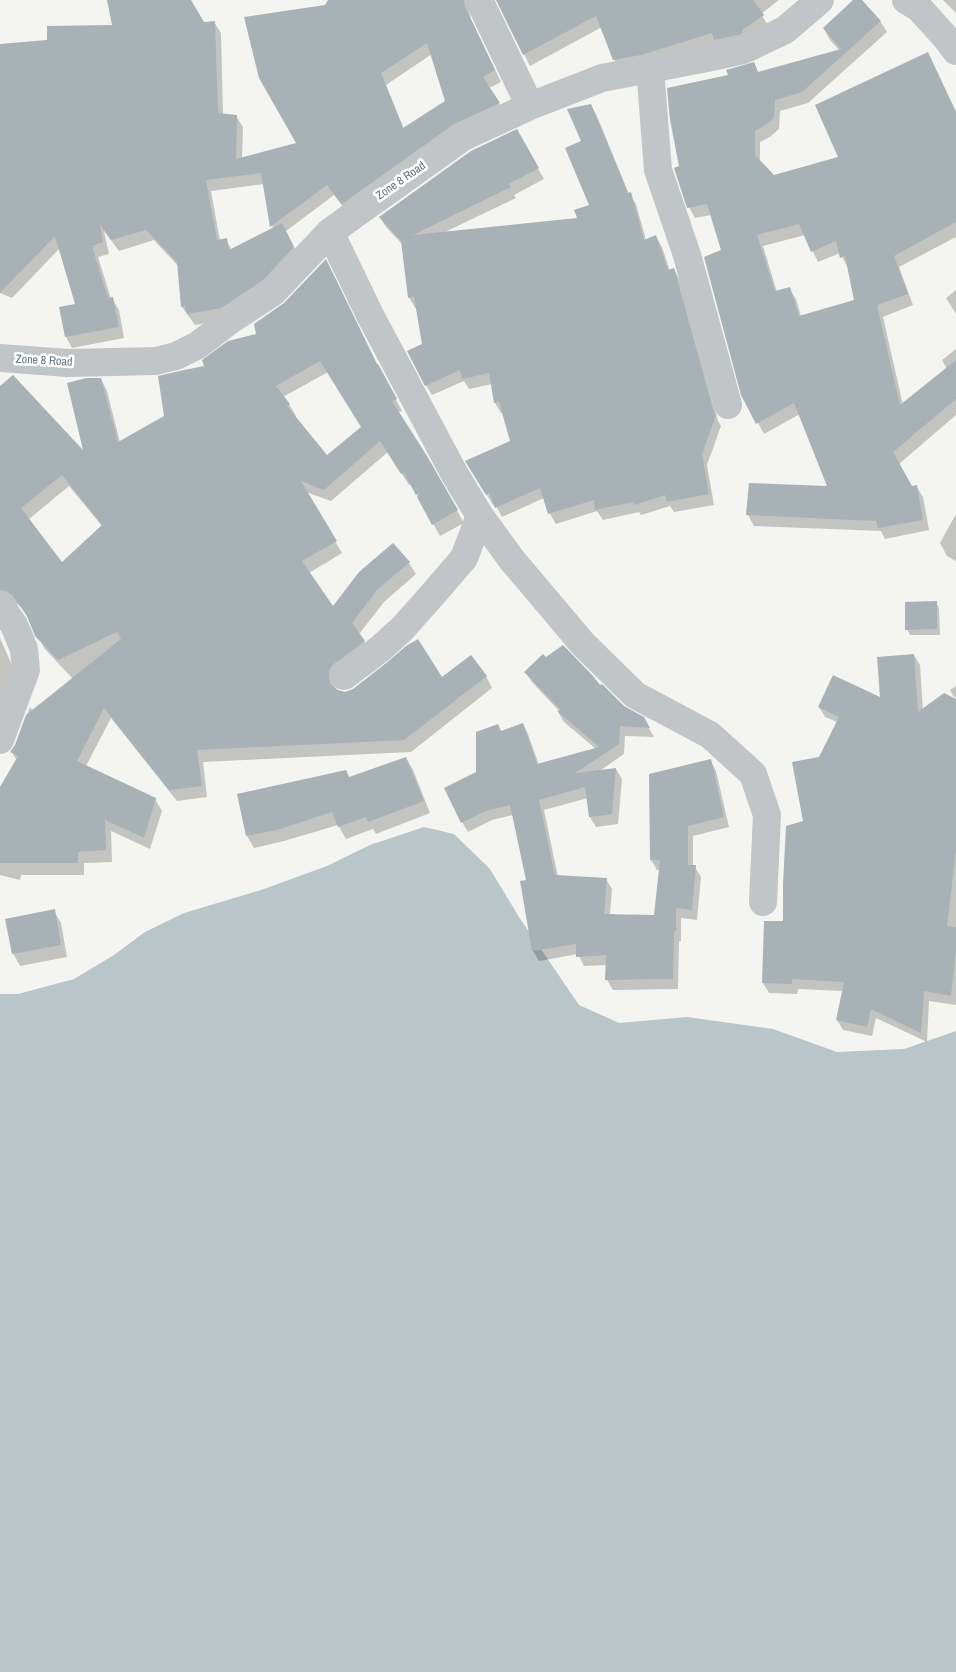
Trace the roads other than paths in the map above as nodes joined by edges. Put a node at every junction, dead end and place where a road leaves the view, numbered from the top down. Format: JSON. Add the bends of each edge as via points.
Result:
{"nodes":[{"id":1,"x":479,"y":0,"type":"edge"},
{"id":2,"x":820,"y":0,"type":"edge"},
{"id":3,"x":906,"y":0,"type":"edge"},
{"id":4,"x":956,"y":51,"type":"edge"},
{"id":5,"x":650,"y":68,"type":"junction"},
{"id":6,"x":530,"y":106,"type":"junction"},
{"id":7,"x":330,"y":232,"type":"junction"},
{"id":8,"x":0,"y":358,"type":"edge"},
{"id":9,"x":728,"y":405,"type":"dead end"},
{"id":10,"x":480,"y":516,"type":"junction"},
{"id":11,"x":0,"y":605,"type":"edge"},
{"id":12,"x":344,"y":676,"type":"dead end"},
{"id":13,"x":0,"y":740,"type":"edge"},
{"id":14,"x":762,"y":902,"type":"dead end"}],
"edges":[{"from":1,"to":6,"type":"street"},
{"from":2,"to":5,"type":"street","name":"Zone 8 Road","via":[[785,30],[743,50]]},
{"from":3,"to":4,"type":"street","via":[[919,8]]},
{"from":5,"to":6,"type":"street","name":"Zone 8 Road","via":[[602,78]]},
{"from":5,"to":9,"type":"street","via":[[658,170],[687,255]]},
{"from":6,"to":7,"type":"street","name":"Zone 8 Road","via":[[463,138]]},
{"from":7,"to":8,"type":"street","name":"Zone 8 Road","via":[[273,292],[198,345],[176,356],[156,361],[68,363]]},
{"from":7,"to":10,"type":"street","via":[[414,401]]},
{"from":10,"to":12,"type":"street","via":[[464,558],[402,629]]},
{"from":10,"to":14,"type":"street","via":[[512,560],[583,644],[635,694],[710,736],[753,774],[767,815]]},
{"from":11,"to":13,"type":"street","via":[[24,648],[26,670]]}]}
